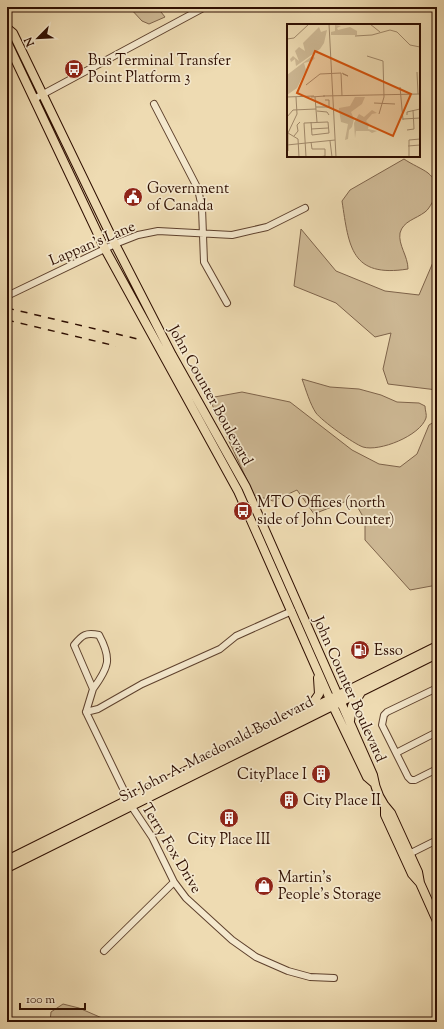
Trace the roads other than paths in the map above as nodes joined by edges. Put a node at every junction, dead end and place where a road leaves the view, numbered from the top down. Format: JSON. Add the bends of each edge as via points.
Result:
{"nodes":[{"id":1,"x":205,"y":7,"type":"edge"},
{"id":2,"x":7,"y":28,"type":"edge"},
{"id":3,"x":7,"y":42,"type":"edge"},
{"id":4,"x":44,"y":94,"type":"junction"},
{"id":5,"x":34,"y":99,"type":"junction"},
{"id":6,"x":154,"y":104,"type":"dead end"},
{"id":7,"x":305,"y":208,"type":"dead end"},
{"id":8,"x":203,"y":233,"type":"junction"},
{"id":9,"x":115,"y":244,"type":"junction"},
{"id":10,"x":105,"y":249,"type":"junction"},
{"id":11,"x":7,"y":296,"type":"edge"},
{"id":12,"x":227,"y":303,"type":"dead end"},
{"id":13,"x":292,"y":611,"type":"junction"},
{"id":14,"x":437,"y":646,"type":"edge"},
{"id":15,"x":437,"y":654,"type":"edge"},
{"id":16,"x":313,"y":659,"type":"junction"},
{"id":17,"x":437,"y":688,"type":"edge"},
{"id":18,"x":93,"y":689,"type":"junction"},
{"id":19,"x":362,"y":692,"type":"junction"},
{"id":20,"x":340,"y":698,"type":"junction"},
{"id":21,"x":332,"y":703,"type":"junction"},
{"id":22,"x":306,"y":710,"type":"junction"},
{"id":23,"x":86,"y":712,"type":"junction"},
{"id":24,"x":350,"y":722,"type":"junction"},
{"id":25,"x":437,"y":732,"type":"edge"},
{"id":26,"x":396,"y":753,"type":"junction"},
{"id":27,"x":437,"y":770,"type":"edge"},
{"id":28,"x":374,"y":784,"type":"junction"},
{"id":29,"x":130,"y":803,"type":"junction"},
{"id":30,"x":437,"y":840,"type":"edge"},
{"id":31,"x":407,"y":855,"type":"junction"},
{"id":32,"x":7,"y":860,"type":"edge"},
{"id":33,"x":7,"y":868,"type":"edge"},
{"id":34,"x":174,"y":882,"type":"junction"},
{"id":35,"x":437,"y":921,"type":"edge"},
{"id":36,"x":104,"y":951,"type":"dead end"},
{"id":37,"x":334,"y":978,"type":"dead end"}],
"edges":[{"from":1,"to":4,"type":"street"},
{"from":2,"to":4,"type":"main road","name":"John Counter Boulevard","via":[[13,33]]},
{"from":3,"to":5,"type":"main road","name":"John Counter Boulevard"},
{"from":4,"to":5,"type":"street"},
{"from":4,"to":9,"type":"main road","name":"John Counter Boulevard"},
{"from":5,"to":10,"type":"main road","name":"John Counter Boulevard"},
{"from":6,"to":8,"type":"street","via":[[198,189]]},
{"from":7,"to":8,"type":"street","name":"Lappan's Lane","via":[[267,227],[232,235]]},
{"from":8,"to":9,"type":"street","name":"Lappan's Lane","via":[[158,231]]},
{"from":8,"to":12,"type":"street","via":[[204,262]]},
{"from":9,"to":10,"type":"street","name":"Lappan's Lane"},
{"from":9,"to":20,"type":"main road","name":"John Counter Boulevard","via":[[172,355],[246,487]]},
{"from":10,"to":11,"type":"street","name":"Lappan's Lane"},
{"from":10,"to":13,"type":"main road","name":"John Counter Boulevard","via":[[238,490]]},
{"from":13,"to":16,"type":"main road","name":"John Counter Boulevard"},
{"from":13,"to":23,"type":"street","via":[[236,636],[220,648],[142,684],[98,709]]},
{"from":14,"to":20,"type":"main road","name":"Sir John A. Macdonald Boulevard"},
{"from":15,"to":19,"type":"main road","name":"Sir John A. Macdonald Boulevard"},
{"from":16,"to":21,"type":"main road","name":"John Counter Boulevard"},
{"from":16,"to":22,"type":"main road","via":[[320,682],[319,694]]},
{"from":17,"to":26,"type":"street","via":[[384,715],[382,725]]},
{"from":18,"to":18,"type":"street","via":[[74,644],[82,635],[91,633],[99,635],[106,650],[107,664]]},
{"from":18,"to":23,"type":"street"},
{"from":19,"to":20,"type":"main road","name":"Sir John A. Macdonald Boulevard"},
{"from":19,"to":24,"type":"main road","via":[[352,706]]},
{"from":20,"to":21,"type":"main road","name":"Sir John A. Macdonald Boulevard"},
{"from":20,"to":24,"type":"main road","name":"John Counter Boulevard"},
{"from":21,"to":22,"type":"main road","name":"Sir John A. Macdonald Boulevard"},
{"from":21,"to":28,"type":"main road","name":"John Counter Boulevard","via":[[367,777]]},
{"from":21,"to":29,"type":"main road","name":"Sir John A. Macdonald Boulevard"},
{"from":22,"to":29,"type":"main road","name":"Sir John A. Macdonald Boulevard"},
{"from":23,"to":29,"type":"street","name":"Terry Fox Drive"},
{"from":24,"to":28,"type":"main road","name":"John Counter Boulevard","via":[[373,775]]},
{"from":25,"to":26,"type":"street"},
{"from":26,"to":27,"type":"street","via":[[411,780]]},
{"from":28,"to":31,"type":"main road","name":"John Counter Boulevard","via":[[385,806],[391,812]]},
{"from":29,"to":32,"type":"main road","name":"Sir John A. Macdonald Boulevard"},
{"from":29,"to":33,"type":"main road","name":"Sir John A. Macdonald Boulevard"},
{"from":29,"to":34,"type":"street","name":"Terry Fox Drive","via":[[152,837]]},
{"from":30,"to":31,"type":"street"},
{"from":31,"to":35,"type":"main road","name":"John Counter Boulevard","via":[[418,872],[420,883]]},
{"from":34,"to":36,"type":"street"},
{"from":34,"to":37,"type":"street","name":"Terry Fox Drive","via":[[198,911],[256,957],[288,971],[310,977]]}]}
